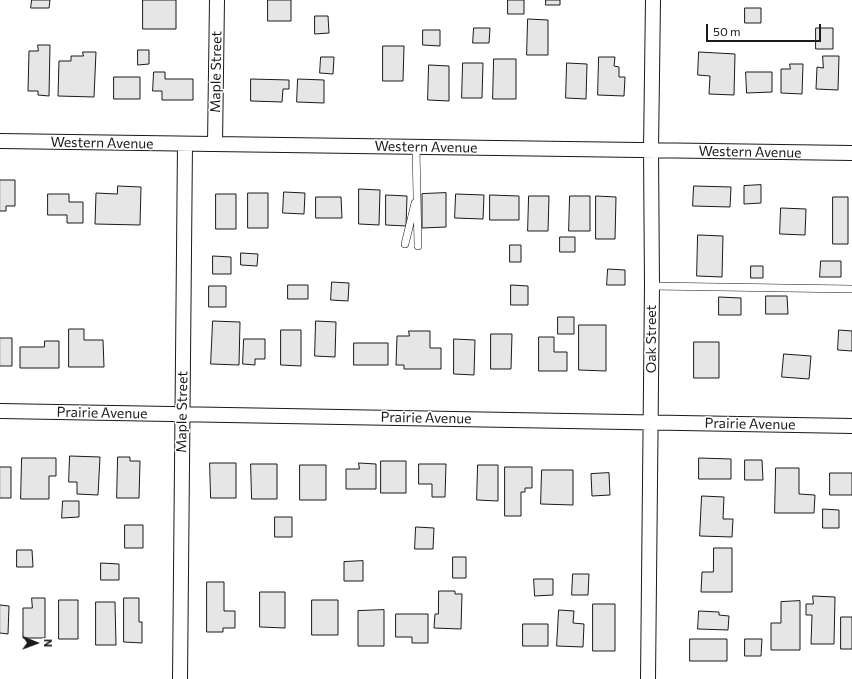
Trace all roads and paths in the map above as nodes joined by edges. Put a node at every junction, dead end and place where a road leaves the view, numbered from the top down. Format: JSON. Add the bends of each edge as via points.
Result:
{"nodes":[{"id":1,"x":217,"y":0,"type":"edge"},
{"id":2,"x":652,"y":0,"type":"edge"},
{"id":3,"x":0,"y":141,"type":"edge"},
{"id":4,"x":185,"y":144,"type":"junction"},
{"id":5,"x":215,"y":144,"type":"junction"},
{"id":6,"x":416,"y":147,"type":"junction"},
{"id":7,"x":650,"y":150,"type":"junction"},
{"id":8,"x":852,"y":153,"type":"edge"},
{"id":9,"x":417,"y":193,"type":"junction"},
{"id":10,"x":405,"y":244,"type":"dead end"},
{"id":11,"x":418,"y":246,"type":"dead end"},
{"id":12,"x":652,"y":286,"type":"junction"},
{"id":13,"x":852,"y":289,"type":"edge"},
{"id":14,"x":0,"y":411,"type":"edge"},
{"id":15,"x":182,"y":414,"type":"junction"},
{"id":16,"x":651,"y":422,"type":"junction"},
{"id":17,"x":852,"y":426,"type":"edge"},
{"id":18,"x":180,"y":679,"type":"edge"},
{"id":19,"x":648,"y":679,"type":"edge"}],
"edges":[{"from":1,"to":5,"type":"street","name":"Maple Street"},
{"from":2,"to":7,"type":"street","name":"Oak Street"},
{"from":3,"to":4,"type":"street","name":"Western Avenue"},
{"from":4,"to":5,"type":"street","name":"Western Avenue"},
{"from":4,"to":15,"type":"street","name":"Maple Street"},
{"from":5,"to":6,"type":"street","name":"Western Avenue"},
{"from":6,"to":7,"type":"street","name":"Western Avenue"},
{"from":6,"to":9,"type":"lane"},
{"from":7,"to":8,"type":"street","name":"Western Avenue"},
{"from":7,"to":12,"type":"street","name":"Oak Street"},
{"from":9,"to":10,"type":"lane"},
{"from":9,"to":11,"type":"lane"},
{"from":12,"to":13,"type":"lane"},
{"from":12,"to":16,"type":"street","name":"Oak Street"},
{"from":14,"to":15,"type":"street","name":"Prairie Avenue"},
{"from":15,"to":16,"type":"street","name":"Prairie Avenue"},
{"from":15,"to":18,"type":"street","name":"Maple Street"},
{"from":16,"to":17,"type":"street","name":"Prairie Avenue"},
{"from":16,"to":19,"type":"street","name":"Oak Street"}]}
